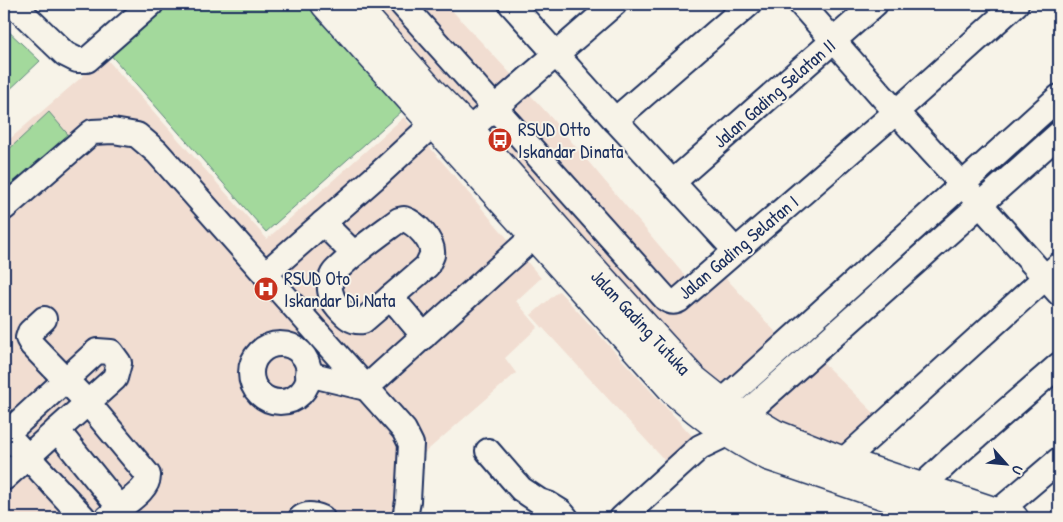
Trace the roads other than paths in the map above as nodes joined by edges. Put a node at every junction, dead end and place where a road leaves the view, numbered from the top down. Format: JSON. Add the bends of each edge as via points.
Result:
{"nodes":[{"id":1,"x":13,"y":4,"type":"edge"},
{"id":2,"x":151,"y":4,"type":"edge"},
{"id":3,"x":324,"y":4,"type":"edge"},
{"id":4,"x":354,"y":4,"type":"edge"},
{"id":5,"x":402,"y":4,"type":"edge"},
{"id":6,"x":511,"y":4,"type":"edge"},
{"id":7,"x":614,"y":4,"type":"edge"},
{"id":8,"x":749,"y":4,"type":"edge"},
{"id":9,"x":801,"y":4,"type":"edge"},
{"id":10,"x":875,"y":4,"type":"edge"},
{"id":11,"x":1016,"y":4,"type":"edge"},
{"id":12,"x":834,"y":40,"type":"junction"},
{"id":13,"x":556,"y":53,"type":"junction"},
{"id":14,"x":1059,"y":97,"type":"edge"},
{"id":15,"x":495,"y":108,"type":"junction"},
{"id":16,"x":896,"y":112,"type":"junction"},
{"id":17,"x":615,"y":120,"type":"junction"},
{"id":18,"x":433,"y":124,"type":"junction"},
{"id":19,"x":1059,"y":134,"type":"edge"},
{"id":20,"x":468,"y":140,"type":"junction"},
{"id":21,"x":673,"y":182,"type":"junction"},
{"id":22,"x":963,"y":185,"type":"junction"},
{"id":23,"x":981,"y":205,"type":"junction"},
{"id":24,"x":4,"y":208,"type":"edge"},
{"id":25,"x":323,"y":222,"type":"junction"},
{"id":26,"x":538,"y":241,"type":"junction"},
{"id":27,"x":736,"y":250,"type":"junction"},
{"id":28,"x":354,"y":254,"type":"junction"},
{"id":29,"x":265,"y":274,"type":"junction"},
{"id":30,"x":1055,"y":278,"type":"edge"},
{"id":31,"x":856,"y":280,"type":"junction"},
{"id":32,"x":391,"y":297,"type":"junction"},
{"id":33,"x":874,"y":300,"type":"junction"},
{"id":34,"x":336,"y":305,"type":"junction"},
{"id":35,"x":44,"y":319,"type":"dead end"},
{"id":36,"x":310,"y":326,"type":"junction"},
{"id":37,"x":424,"y":336,"type":"junction"},
{"id":38,"x":1059,"y":365,"type":"edge"},
{"id":39,"x":308,"y":374,"type":"dead end"},
{"id":40,"x":66,"y":380,"type":"junction"},
{"id":41,"x":370,"y":393,"type":"junction"},
{"id":42,"x":88,"y":402,"type":"junction"},
{"id":43,"x":726,"y":418,"type":"junction"},
{"id":44,"x":57,"y":430,"type":"junction"},
{"id":45,"x":5,"y":435,"type":"edge"},
{"id":46,"x":488,"y":451,"type":"dead end"},
{"id":47,"x":27,"y":456,"type":"junction"},
{"id":48,"x":1059,"y":460,"type":"edge"},
{"id":49,"x":843,"y":461,"type":"junction"},
{"id":50,"x":4,"y":478,"type":"edge"},
{"id":51,"x":922,"y":486,"type":"junction"},
{"id":52,"x":114,"y":513,"type":"edge"},
{"id":53,"x":1006,"y":515,"type":"edge"},
{"id":54,"x":84,"y":518,"type":"edge"},
{"id":55,"x":301,"y":518,"type":"edge"},
{"id":56,"x":322,"y":518,"type":"edge"},
{"id":57,"x":405,"y":518,"type":"edge"},
{"id":58,"x":566,"y":518,"type":"edge"},
{"id":59,"x":622,"y":518,"type":"edge"},
{"id":60,"x":950,"y":518,"type":"edge"}],
"edges":[{"from":1,"to":2,"type":"street","via":[[64,54],[77,60],[87,60]]},
{"from":3,"to":18,"type":"main road","name":"Jalan Gading Tutuka"},
{"from":4,"to":20,"type":"main road","name":"Jalan Gading Tutuka","via":[[432,91]]},
{"from":5,"to":15,"type":"street","name":"Jalan Gading Selatan I"},
{"from":6,"to":13,"type":"street"},
{"from":7,"to":13,"type":"street"},
{"from":8,"to":17,"type":"street"},
{"from":9,"to":12,"type":"street"},
{"from":10,"to":12,"type":"street","name":"Jalan Gading Selatan II"},
{"from":11,"to":16,"type":"street","name":"Jalan Gading Selatan I"},
{"from":12,"to":16,"type":"street"},
{"from":12,"to":21,"type":"street","name":"Jalan Gading Selatan II"},
{"from":13,"to":15,"type":"street"},
{"from":13,"to":17,"type":"street"},
{"from":14,"to":22,"type":"street"},
{"from":15,"to":20,"type":"street"},
{"from":15,"to":27,"type":"street","name":"Jalan Gading Selatan I","via":[[669,301],[679,300]]},
{"from":16,"to":22,"type":"street"},
{"from":16,"to":27,"type":"street","name":"Jalan Gading Selatan I"},
{"from":17,"to":21,"type":"street"},
{"from":18,"to":20,"type":"main road","name":"Jalan Gading Tutuka"},
{"from":18,"to":25,"type":"street"},
{"from":19,"to":23,"type":"street"},
{"from":20,"to":26,"type":"main road","name":"Jalan Gading Tutuka"},
{"from":20,"to":43,"type":"main road","name":"Jalan Gading Tutuka","via":[[577,252]]},
{"from":21,"to":27,"type":"street"},
{"from":22,"to":23,"type":"street"},
{"from":22,"to":31,"type":"street"},
{"from":23,"to":30,"type":"street"},
{"from":23,"to":33,"type":"street"},
{"from":24,"to":29,"type":"street","via":[[92,132],[137,135],[157,152]]},
{"from":25,"to":28,"type":"street"},
{"from":25,"to":29,"type":"street"},
{"from":26,"to":37,"type":"street","via":[[482,284]]},
{"from":26,"to":41,"type":"street"},
{"from":26,"to":43,"type":"main road","name":"Jalan Gading Tutuka","via":[[675,392],[692,407]]},
{"from":28,"to":32,"type":"street","via":[[404,219],[413,223],[430,242],[432,255],[427,266]]},
{"from":28,"to":34,"type":"street","via":[[334,273],[330,282],[329,290]]},
{"from":29,"to":36,"type":"street"},
{"from":30,"to":49,"type":"street"},
{"from":31,"to":33,"type":"street"},
{"from":31,"to":43,"type":"street"},
{"from":32,"to":34,"type":"street","via":[[358,322],[351,320]]},
{"from":32,"to":37,"type":"street"},
{"from":33,"to":43,"type":"street"},
{"from":34,"to":36,"type":"street"},
{"from":35,"to":40,"type":"street","via":[[28,338]]},
{"from":36,"to":41,"type":"street"},
{"from":37,"to":41,"type":"street"},
{"from":38,"to":51,"type":"street"},
{"from":39,"to":41,"type":"street"},
{"from":40,"to":42,"type":"street"},
{"from":40,"to":42,"type":"street","via":[[97,351],[112,352],[119,363],[115,378]]},
{"from":40,"to":45,"type":"street"},
{"from":41,"to":57,"type":"street","via":[[404,430],[411,444]]},
{"from":42,"to":44,"type":"street"},
{"from":42,"to":52,"type":"street","via":[[148,475],[147,485]]},
{"from":43,"to":49,"type":"main road","name":"Jalan Gading Tutuka"},
{"from":43,"to":59,"type":"street","via":[[700,447]]},
{"from":43,"to":60,"type":"main road","name":"Jalan Gading Tutuka","via":[[754,448],[768,456]]},
{"from":44,"to":47,"type":"street"},
{"from":44,"to":52,"type":"street"},
{"from":45,"to":47,"type":"street"},
{"from":46,"to":58,"type":"street","via":[[521,489]]},
{"from":47,"to":50,"type":"street"},
{"from":47,"to":54,"type":"street"},
{"from":48,"to":53,"type":"street"},
{"from":49,"to":51,"type":"main road","name":"Jalan Gading Tutuka"},
{"from":51,"to":53,"type":"main road","name":"Jalan Gading Tutuka"},
{"from":55,"to":56,"type":"street","via":[[315,515]]}]}
